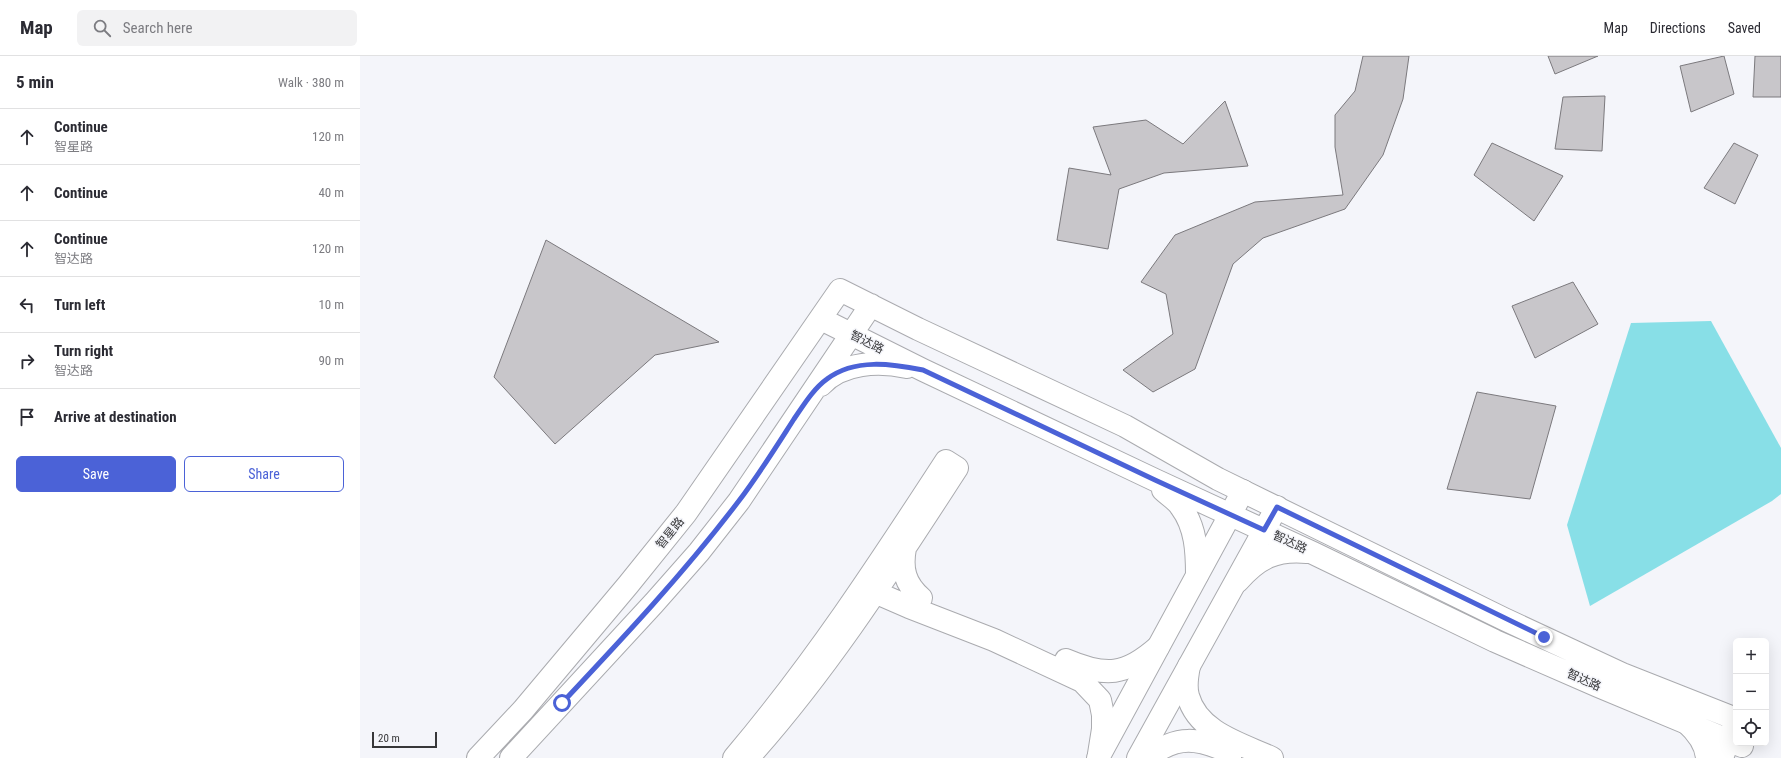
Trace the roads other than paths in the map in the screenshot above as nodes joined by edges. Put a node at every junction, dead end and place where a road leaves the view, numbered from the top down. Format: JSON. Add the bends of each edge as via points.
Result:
{"nodes":[{"id":1,"x":840,"y":290,"type":"joint"},
{"id":2,"x":871,"y":305,"type":"junction"},
{"id":3,"x":821,"y":319,"type":"junction"},
{"id":4,"x":851,"y":334,"type":"junction"},
{"id":5,"x":923,"y":370,"type":"junction"},
{"id":6,"x":808,"y":399,"type":"junction"},
{"id":7,"x":1141,"y":474,"type":"junction"},
{"id":8,"x":1243,"y":491,"type":"junction"},
{"id":9,"x":1277,"y":507,"type":"junction"},
{"id":10,"x":1230,"y":515,"type":"junction"},
{"id":11,"x":1264,"y":530,"type":"junction"},
{"id":12,"x":905,"y":548,"type":"junction"},
{"id":13,"x":1313,"y":552,"type":"junction"},
{"id":14,"x":1197,"y":576,"type":"junction"},
{"id":15,"x":873,"y":584,"type":"junction"},
{"id":16,"x":1233,"y":586,"type":"junction"},
{"id":17,"x":913,"y":602,"type":"junction"},
{"id":18,"x":861,"y":615,"type":"junction"},
{"id":19,"x":1158,"y":647,"type":"junction"},
{"id":20,"x":1189,"y":666,"type":"junction"},
{"id":21,"x":1733,"y":719,"type":"edge"},
{"id":22,"x":1686,"y":722,"type":"junction"},
{"id":23,"x":1735,"y":749,"type":"edge"},
{"id":24,"x":478,"y":758,"type":"edge"},
{"id":25,"x":511,"y":758,"type":"edge"},
{"id":26,"x":734,"y":758,"type":"edge"},
{"id":27,"x":748,"y":758,"type":"edge"},
{"id":28,"x":1098,"y":758,"type":"edge"},
{"id":29,"x":1138,"y":758,"type":"edge"},
{"id":30,"x":1147,"y":758,"type":"edge"},
{"id":31,"x":1242,"y":758,"type":"edge"},
{"id":32,"x":1272,"y":758,"type":"edge"},
{"id":33,"x":1707,"y":758,"type":"edge"}],
"edges":[{"from":1,"to":2,"type":"main road","name":"智达路"},
{"from":1,"to":3,"type":"main road","name":"智星路"},
{"from":2,"to":4,"type":"main road"},
{"from":2,"to":8,"type":"main road","name":"智达路","via":[[1125,426]]},
{"from":3,"to":4,"type":"main road","name":"智达路"},
{"from":3,"to":24,"type":"main road","name":"智星路","via":[[686,514],[523,710]]},
{"from":4,"to":5,"type":"main road","name":"智达路"},
{"from":4,"to":6,"type":"main road"},
{"from":5,"to":6,"type":"main road","via":[[887,364],[845,369],[826,379]]},
{"from":5,"to":7,"type":"main road","name":"智达路"},
{"from":6,"to":25,"type":"main road","via":[[739,501],[698,552]]},
{"from":7,"to":10,"type":"main road","name":"智达路"},
{"from":7,"to":14,"type":"main road","via":[[1181,506],[1195,540]]},
{"from":8,"to":9,"type":"main road","name":"智达路"},
{"from":8,"to":10,"type":"main road"},
{"from":9,"to":11,"type":"main road"},
{"from":9,"to":21,"type":"main road","name":"智达路","via":[[1622,674]]},
{"from":10,"to":11,"type":"main road","name":"智达路"},
{"from":10,"to":14,"type":"main road"},
{"from":11,"to":13,"type":"main road","name":"智达路"},
{"from":11,"to":16,"type":"main road"},
{"from":12,"to":15,"type":"main road"},
{"from":12,"to":15,"type":"main road","via":[[957,468],[946,462]]},
{"from":12,"to":17,"type":"main road","via":[[903,561]]},
{"from":13,"to":16,"type":"main road","via":[[1290,550],[1270,556],[1250,567]]},
{"from":13,"to":22,"type":"main road","name":"智达路","via":[[1502,644]]},
{"from":14,"to":19,"type":"main road"},
{"from":15,"to":17,"type":"main road"},
{"from":15,"to":18,"type":"main road"},
{"from":15,"to":26,"type":"main road"},
{"from":16,"to":20,"type":"main road"},
{"from":17,"to":18,"type":"main road","via":[[885,605]]},
{"from":17,"to":19,"type":"main road","via":[[1101,672],[1128,668],[1143,660]]},
{"from":17,"to":28,"type":"main road","via":[[1082,681],[1100,700],[1103,715],[1102,743]]},
{"from":18,"to":27,"type":"main road","via":[[794,704]]},
{"from":19,"to":28,"type":"main road"},
{"from":20,"to":29,"type":"main road"},
{"from":20,"to":32,"type":"main road","via":[[1186,682],[1188,696],[1202,721],[1215,732]]},
{"from":22,"to":23,"type":"main road","name":"智达路"},
{"from":22,"to":33,"type":"main road","via":[[1703,742]]},
{"from":30,"to":31,"type":"main road","via":[[1163,748],[1193,740],[1210,744]]}]}
